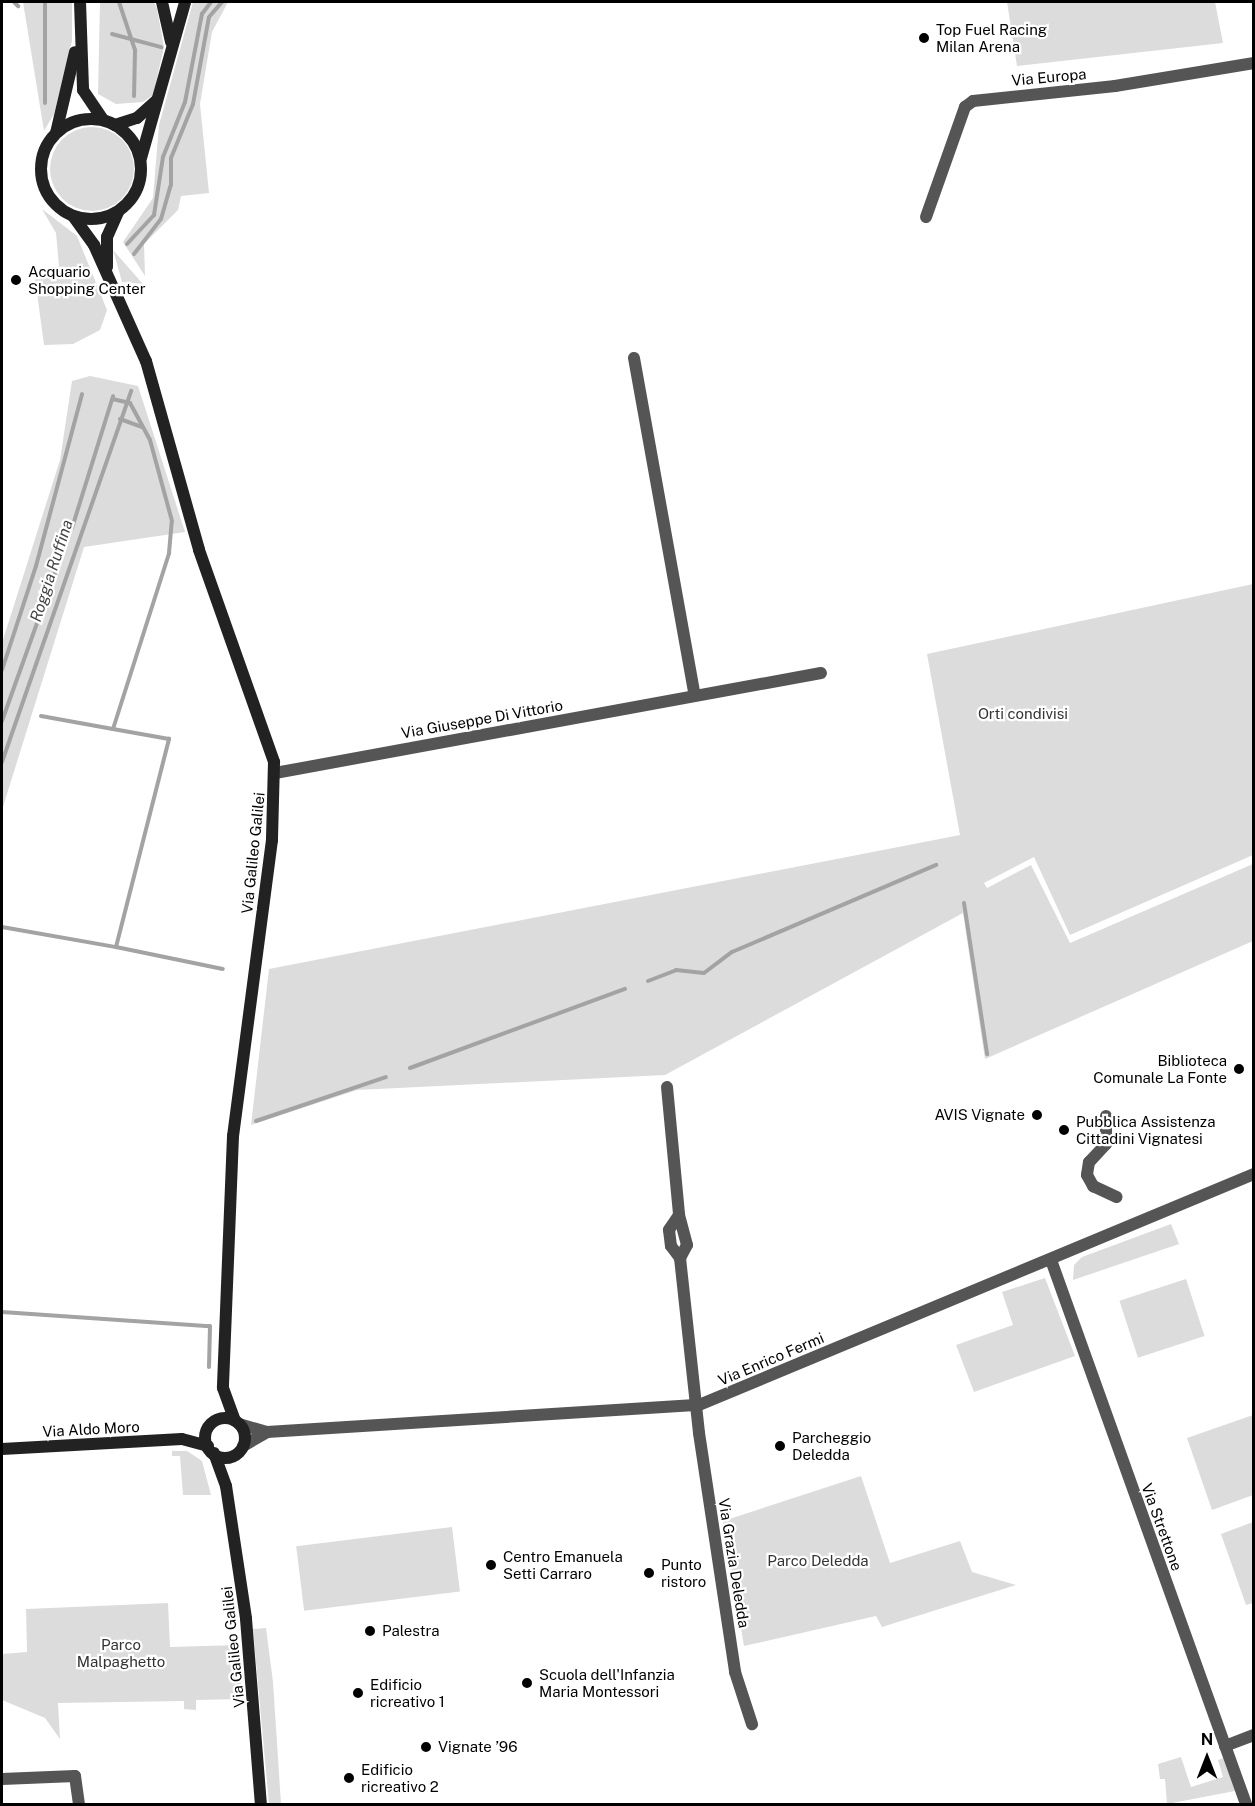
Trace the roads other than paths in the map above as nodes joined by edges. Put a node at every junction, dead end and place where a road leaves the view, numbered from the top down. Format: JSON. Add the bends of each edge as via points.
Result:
{"nodes":[{"id":1,"x":80,"y":2,"type":"edge"},
{"id":2,"x":162,"y":2,"type":"edge"},
{"id":3,"x":185,"y":2,"type":"edge"},
{"id":4,"x":78,"y":43,"type":"junction"},
{"id":5,"x":171,"y":46,"type":"junction"},
{"id":6,"x":1254,"y":63,"type":"edge"},
{"id":7,"x":159,"y":99,"type":"junction"},
{"id":8,"x":110,"y":123,"type":"junction"},
{"id":9,"x":56,"y":133,"type":"junction"},
{"id":10,"x":141,"y":159,"type":"junction"},
{"id":11,"x":120,"y":210,"type":"junction"},
{"id":12,"x":73,"y":216,"type":"junction"},
{"id":13,"x":926,"y":217,"type":"dead end"},
{"id":14,"x":109,"y":277,"type":"junction"},
{"id":15,"x":634,"y":358,"type":"dead end"},
{"id":16,"x":821,"y":673,"type":"dead end"},
{"id":17,"x":694,"y":696,"type":"junction"},
{"id":18,"x":275,"y":772,"type":"junction"},
{"id":19,"x":667,"y":1087,"type":"dead end"},
{"id":20,"x":1106,"y":1116,"type":"dead end"},
{"id":21,"x":1254,"y":1174,"type":"edge"},
{"id":22,"x":1117,"y":1197,"type":"dead end"},
{"id":23,"x":1051,"y":1260,"type":"junction"},
{"id":24,"x":223,"y":1388,"type":"junction"},
{"id":25,"x":699,"y":1405,"type":"junction"},
{"id":26,"x":237,"y":1422,"type":"junction"},
{"id":27,"x":212,"y":1423,"type":"junction"},
{"id":28,"x":267,"y":1432,"type":"junction"},
{"id":29,"x":182,"y":1438,"type":"junction"},
{"id":30,"x":2,"y":1449,"type":"edge"},
{"id":31,"x":211,"y":1450,"type":"junction"},
{"id":32,"x":239,"y":1451,"type":"junction"},
{"id":33,"x":226,"y":1486,"type":"junction"},
{"id":34,"x":752,"y":1724,"type":"dead end"},
{"id":35,"x":1254,"y":1735,"type":"edge"},
{"id":36,"x":1225,"y":1746,"type":"junction"},
{"id":37,"x":2,"y":1779,"type":"edge"},
{"id":38,"x":79,"y":1804,"type":"edge"},
{"id":39,"x":261,"y":1804,"type":"edge"},
{"id":40,"x":1246,"y":1804,"type":"edge"}],
"edges":[{"from":1,"to":4,"type":"street"},
{"from":2,"to":5,"type":"street"},
{"from":3,"to":5,"type":"street"},
{"from":4,"to":8,"type":"street","via":[[84,95]]},
{"from":4,"to":9,"type":"street"},
{"from":5,"to":7,"type":"street"},
{"from":6,"to":13,"type":"street","name":"Via Europa","via":[[1115,86],[970,102]]},
{"from":7,"to":8,"type":"street","via":[[137,118]]},
{"from":7,"to":10,"type":"street"},
{"from":8,"to":9,"type":"street","via":[[78,121]]},
{"from":8,"to":10,"type":"street","via":[[131,138]]},
{"from":9,"to":12,"type":"street","via":[[43,155],[42,179],[52,201]]},
{"from":10,"to":11,"type":"street","via":[[138,189]]},
{"from":11,"to":12,"type":"street","via":[[96,219]]},
{"from":11,"to":14,"type":"street","via":[[107,239]]},
{"from":12,"to":14,"type":"street","name":"Via Galileo Galilei"},
{"from":14,"to":18,"type":"street","name":"Via Galileo Galilei","via":[[146,361],[199,550],[266,730]]},
{"from":15,"to":17,"type":"street"},
{"from":16,"to":17,"type":"street","name":"Via Giuseppe Di Vittorio"},
{"from":17,"to":18,"type":"street","name":"Via Giuseppe Di Vittorio"},
{"from":18,"to":24,"type":"street","name":"Via Galileo Galilei","via":[[272,840],[233,1136]]},
{"from":19,"to":25,"type":"street","name":"Via Grazia Deledda","via":[[679,1215],[669,1230],[671,1246],[681,1257]]},
{"from":20,"to":22,"type":"street","via":[[1106,1144],[1089,1162],[1087,1175],[1094,1187]]},
{"from":21,"to":23,"type":"street","name":"Via Enrico Fermi"},
{"from":23,"to":25,"type":"street","name":"Via Enrico Fermi"},
{"from":23,"to":36,"type":"street","name":"Via Strettone"},
{"from":24,"to":26,"type":"street","name":"Via Galileo Galilei"},
{"from":24,"to":27,"type":"street"},
{"from":25,"to":28,"type":"street","name":"Via Enrico Fermi"},
{"from":25,"to":34,"type":"street","name":"Via Grazia Deledda","via":[[699,1433],[735,1672]]},
{"from":26,"to":27,"type":"street"},
{"from":26,"to":28,"type":"street"},
{"from":26,"to":32,"type":"street","name":"Via Galileo Galilei"},
{"from":27,"to":29,"type":"street","name":"Via Aldo Moro"},
{"from":27,"to":31,"type":"street"},
{"from":28,"to":32,"type":"street"},
{"from":29,"to":30,"type":"street","name":"Via Aldo Moro"},
{"from":29,"to":31,"type":"street","name":"Via Aldo Moro"},
{"from":31,"to":32,"type":"street","name":"Via Aldo Moro"},
{"from":31,"to":33,"type":"street","name":"Via Galileo Galilei"},
{"from":32,"to":33,"type":"street","name":"Via Galileo Galilei"},
{"from":33,"to":39,"type":"street","name":"Via Galileo Galilei","via":[[246,1619]]},
{"from":35,"to":36,"type":"street"},
{"from":36,"to":40,"type":"street","name":"Via Strettone"},
{"from":37,"to":38,"type":"street","via":[[75,1776]]}]}
